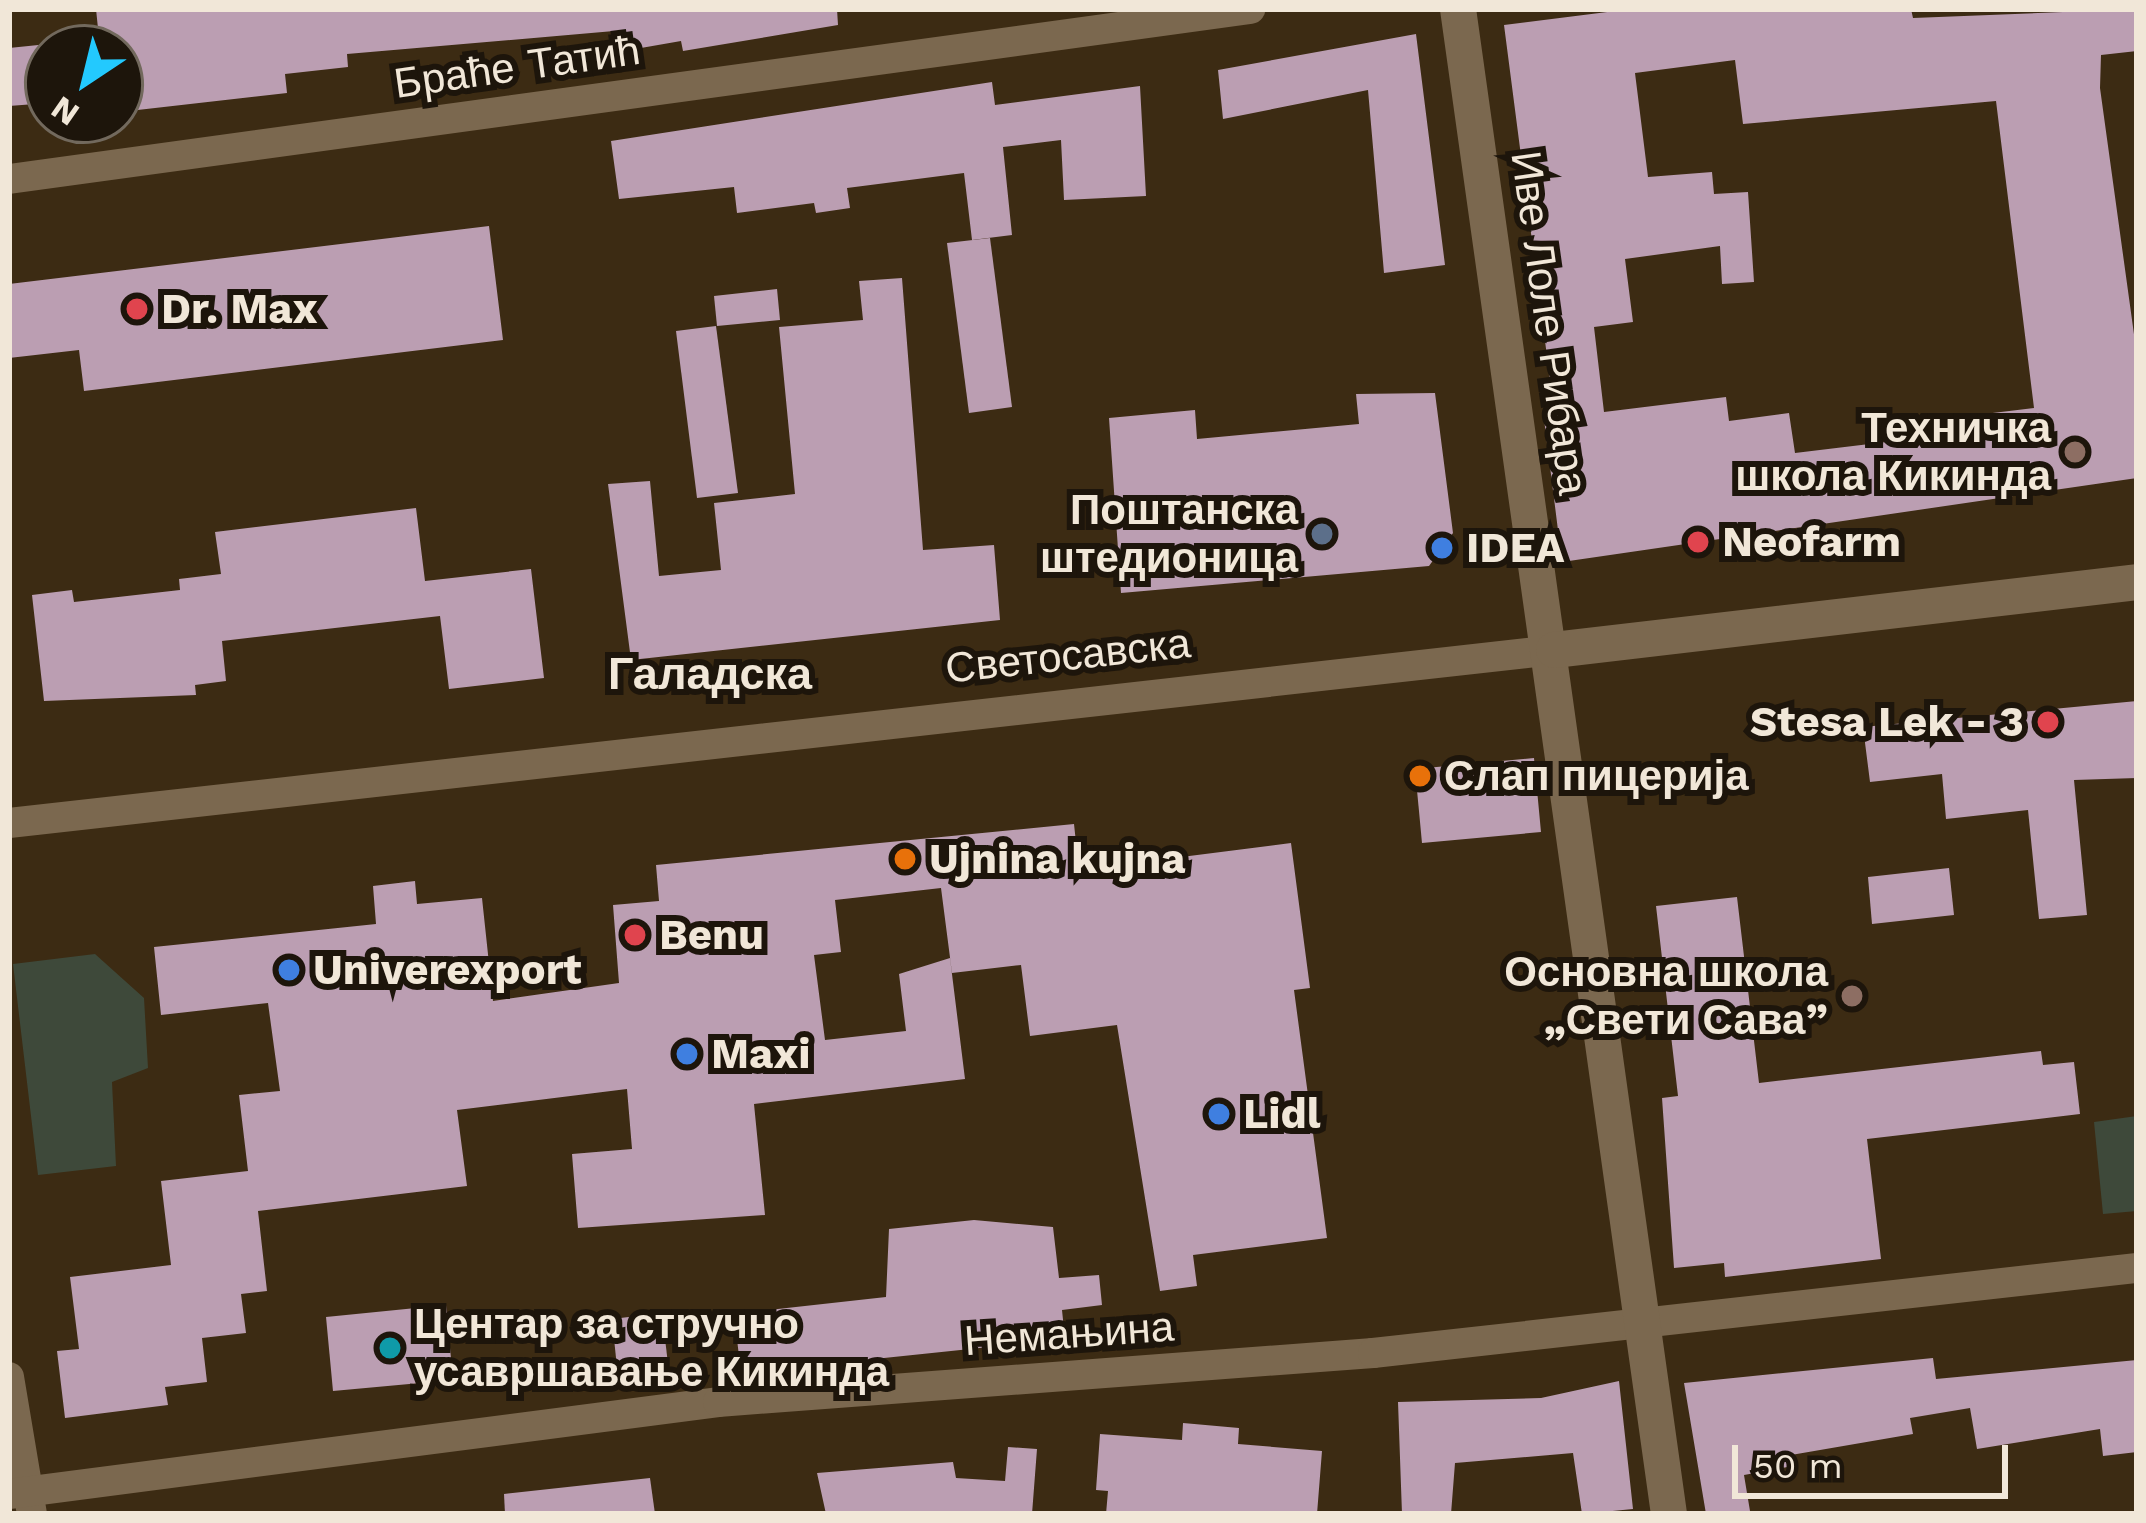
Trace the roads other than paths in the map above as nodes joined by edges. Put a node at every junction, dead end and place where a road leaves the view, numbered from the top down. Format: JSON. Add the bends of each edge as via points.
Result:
{"nodes":[{"id":1,"x":1250,"y":9,"type":"edge"},
{"id":2,"x":1458,"y":9,"type":"edge"},
{"id":3,"x":9,"y":179,"type":"edge"},
{"id":4,"x":2137,"y":582,"type":"edge"},
{"id":5,"x":1555,"y":650,"type":"junction"},
{"id":6,"x":9,"y":823,"type":"edge"},
{"id":7,"x":2137,"y":1268,"type":"edge"},
{"id":8,"x":1646,"y":1325,"type":"junction"},
{"id":9,"x":9,"y":1377,"type":"edge"},
{"id":10,"x":23,"y":1500,"type":"edge"},
{"id":11,"x":1670,"y":1514,"type":"edge"}],
"edges":[{"from":1,"to":3,"type":"street","name":"Браће Татић"},
{"from":2,"to":5,"type":"street","name":"Иве Лоле Рибара"},
{"from":4,"to":5,"type":"street","name":"Светосавска"},
{"from":5,"to":6,"type":"street","name":"Светосавска"},
{"from":5,"to":8,"type":"street","name":"Иве Лоле Рибара"},
{"from":7,"to":8,"type":"street","name":"Немањина"},
{"from":8,"to":10,"type":"street","name":"Немањина","via":[[706,1403]]},
{"from":8,"to":11,"type":"street","name":"Иве Лоле Рибара"},
{"from":9,"to":10,"type":"street"}]}
